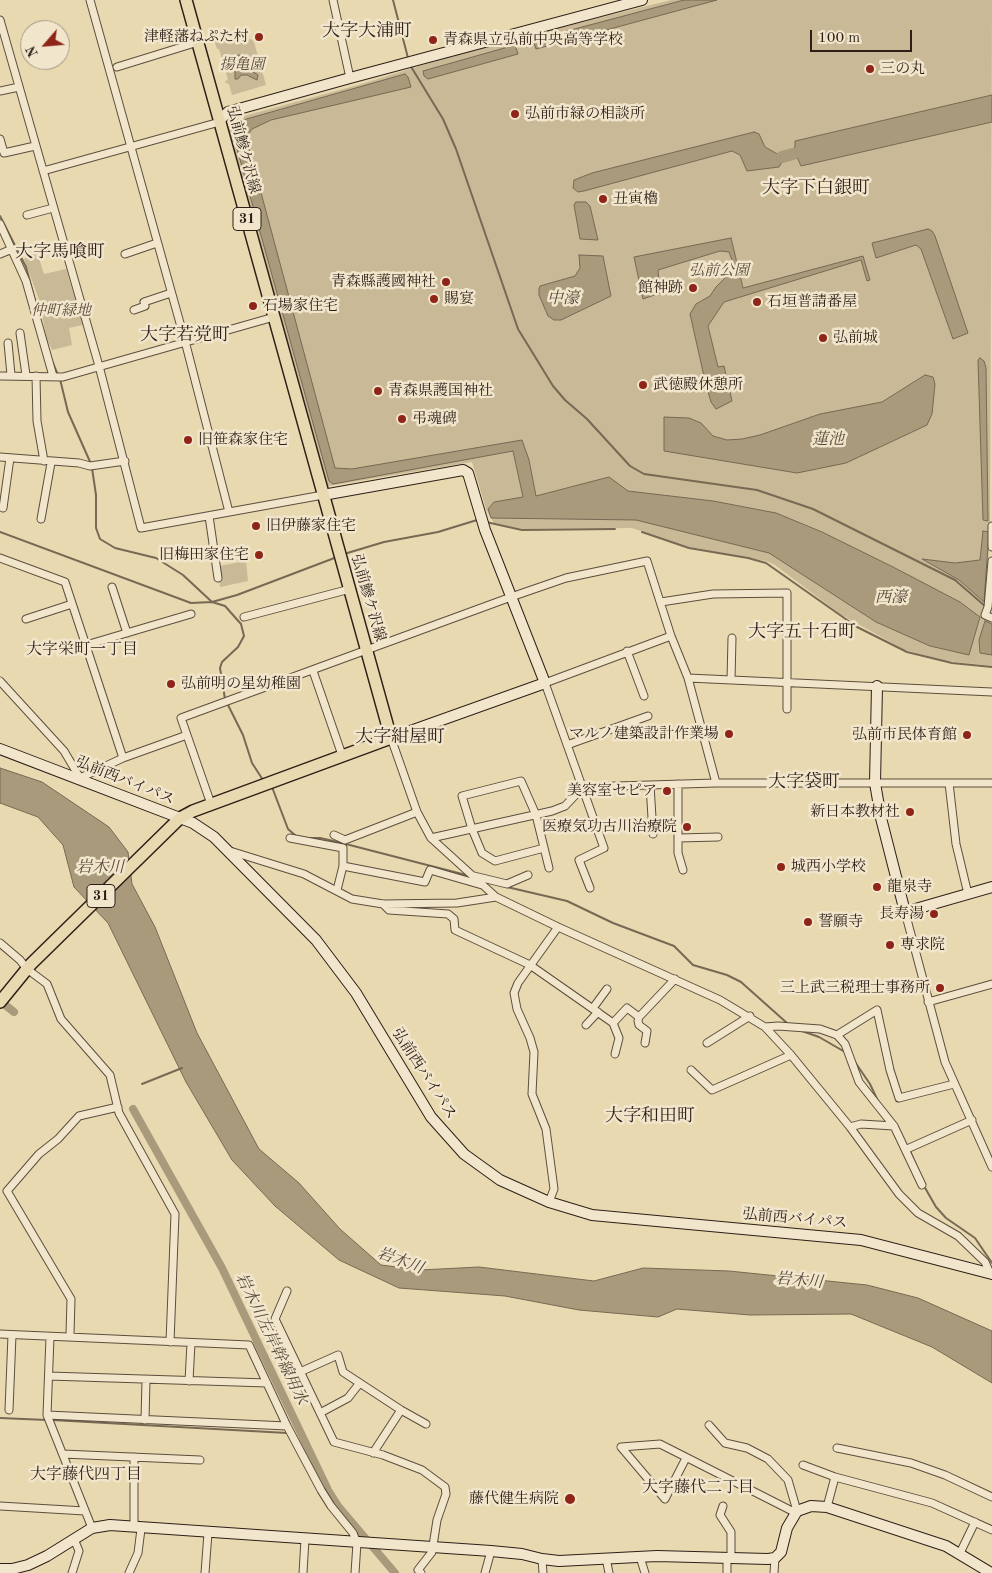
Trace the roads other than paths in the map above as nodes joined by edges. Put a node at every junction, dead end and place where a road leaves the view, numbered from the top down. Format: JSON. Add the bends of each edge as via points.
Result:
{"nodes":[{"id":1,"x":90,"y":0,"type":"edge"},
{"id":2,"x":186,"y":0,"type":"edge"},
{"id":3,"x":333,"y":0,"type":"edge"},
{"id":4,"x":642,"y":0,"type":"edge"},
{"id":5,"x":0,"y":20,"type":"edge"},
{"id":6,"x":198,"y":42,"type":"junction"},
{"id":7,"x":117,"y":67,"type":"dead end"},
{"id":8,"x":350,"y":78,"type":"junction"},
{"id":9,"x":19,"y":87,"type":"junction"},
{"id":10,"x":0,"y":91,"type":"edge"},
{"id":11,"x":220,"y":120,"type":"junction"},
{"id":12,"x":0,"y":139,"type":"edge"},
{"id":13,"x":36,"y":146,"type":"junction"},
{"id":14,"x":131,"y":147,"type":"junction"},
{"id":15,"x":43,"y":172,"type":"junction"},
{"id":16,"x":53,"y":208,"type":"junction"},
{"id":17,"x":27,"y":215,"type":"dead end"},
{"id":18,"x":0,"y":224,"type":"edge"},
{"id":19,"x":157,"y":243,"type":"junction"},
{"id":20,"x":12,"y":248,"type":"junction"},
{"id":21,"x":0,"y":254,"type":"edge"},
{"id":22,"x":125,"y":254,"type":"dead end"},
{"id":23,"x":171,"y":293,"type":"junction"},
{"id":24,"x":134,"y":310,"type":"dead end"},
{"id":25,"x":274,"y":317,"type":"junction"},
{"id":26,"x":20,"y":332,"type":"dead end"},
{"id":27,"x":185,"y":341,"type":"junction"},
{"id":28,"x":8,"y":342,"type":"dead end"},
{"id":29,"x":99,"y":366,"type":"junction"},
{"id":30,"x":11,"y":375,"type":"junction"},
{"id":31,"x":26,"y":375,"type":"junction"},
{"id":32,"x":0,"y":376,"type":"edge"},
{"id":33,"x":36,"y":376,"type":"junction"},
{"id":34,"x":58,"y":377,"type":"junction"},
{"id":35,"x":0,"y":458,"type":"edge"},
{"id":36,"x":10,"y":458,"type":"junction"},
{"id":37,"x":125,"y":461,"type":"junction"},
{"id":38,"x":47,"y":462,"type":"junction"},
{"id":39,"x":324,"y":495,"type":"junction"},
{"id":40,"x":3,"y":508,"type":"dead end"},
{"id":41,"x":229,"y":512,"type":"junction"},
{"id":42,"x":209,"y":516,"type":"junction"},
{"id":43,"x":42,"y":519,"type":"dead end"},
{"id":44,"x":992,"y":526,"type":"edge"},
{"id":45,"x":992,"y":547,"type":"edge"},
{"id":46,"x":0,"y":558,"type":"edge"},
{"id":47,"x":992,"y":561,"type":"edge"},
{"id":48,"x":218,"y":578,"type":"dead end"},
{"id":49,"x":112,"y":587,"type":"dead end"},
{"id":50,"x":350,"y":589,"type":"junction"},
{"id":51,"x":511,"y":597,"type":"junction"},
{"id":52,"x":661,"y":602,"type":"junction"},
{"id":53,"x":72,"y":604,"type":"junction"},
{"id":54,"x":191,"y":614,"type":"dead end"},
{"id":55,"x":244,"y":617,"type":"dead end"},
{"id":56,"x":992,"y":618,"type":"edge"},
{"id":57,"x":26,"y":619,"type":"dead end"},
{"id":58,"x":127,"y":633,"type":"junction"},
{"id":59,"x":671,"y":636,"type":"junction"},
{"id":60,"x":732,"y":638,"type":"dead end"},
{"id":61,"x":86,"y":645,"type":"junction"},
{"id":62,"x":367,"y":651,"type":"junction"},
{"id":63,"x":627,"y":651,"type":"junction"},
{"id":64,"x":313,"y":671,"type":"junction"},
{"id":65,"x":688,"y":678,"type":"junction"},
{"id":66,"x":731,"y":680,"type":"junction"},
{"id":67,"x":0,"y":681,"type":"edge"},
{"id":68,"x":788,"y":682,"type":"junction"},
{"id":69,"x":545,"y":683,"type":"junction"},
{"id":70,"x":877,"y":686,"type":"junction"},
{"id":71,"x":992,"y":692,"type":"edge"},
{"id":72,"x":644,"y":696,"type":"dead end"},
{"id":73,"x":787,"y":709,"type":"dead end"},
{"id":74,"x":648,"y":716,"type":"dead end"},
{"id":75,"x":187,"y":735,"type":"junction"},
{"id":76,"x":391,"y":738,"type":"junction"},
{"id":77,"x":568,"y":745,"type":"junction"},
{"id":78,"x":0,"y":748,"type":"edge"},
{"id":79,"x":342,"y":756,"type":"junction"},
{"id":80,"x":123,"y":758,"type":"junction"},
{"id":81,"x":80,"y":778,"type":"junction"},
{"id":82,"x":716,"y":783,"type":"junction"},
{"id":83,"x":948,"y":783,"type":"junction"},
{"id":84,"x":992,"y":783,"type":"edge"},
{"id":85,"x":678,"y":784,"type":"junction"},
{"id":86,"x":875,"y":784,"type":"junction"},
{"id":87,"x":650,"y":785,"type":"junction"},
{"id":88,"x":583,"y":787,"type":"junction"},
{"id":89,"x":211,"y":804,"type":"junction"},
{"id":90,"x":416,"y":812,"type":"junction"},
{"id":91,"x":536,"y":815,"type":"junction"},
{"id":92,"x":180,"y":818,"type":"junction"},
{"id":93,"x":472,"y":829,"type":"junction"},
{"id":94,"x":653,"y":834,"type":"dead end"},
{"id":95,"x":334,"y":835,"type":"dead end"},
{"id":96,"x":718,"y":837,"type":"dead end"},
{"id":97,"x":290,"y":838,"type":"dead end"},
{"id":98,"x":431,"y":838,"type":"junction"},
{"id":99,"x":679,"y":838,"type":"junction"},
{"id":100,"x":544,"y":848,"type":"junction"},
{"id":101,"x":224,"y":850,"type":"junction"},
{"id":102,"x":342,"y":866,"type":"junction"},
{"id":103,"x":549,"y":868,"type":"dead end"},
{"id":104,"x":683,"y":870,"type":"dead end"},
{"id":105,"x":528,"y":875,"type":"dead end"},
{"id":106,"x":474,"y":876,"type":"junction"},
{"id":107,"x":485,"y":886,"type":"junction"},
{"id":108,"x":992,"y":886,"type":"edge"},
{"id":109,"x":590,"y":888,"type":"dead end"},
{"id":110,"x":337,"y":890,"type":"junction"},
{"id":111,"x":968,"y":894,"type":"junction"},
{"id":112,"x":496,"y":897,"type":"junction"},
{"id":113,"x":383,"y":904,"type":"junction"},
{"id":114,"x":905,"y":912,"type":"junction"},
{"id":115,"x":558,"y":927,"type":"junction"},
{"id":116,"x":0,"y":943,"type":"edge"},
{"id":117,"x":530,"y":965,"type":"junction"},
{"id":118,"x":29,"y":966,"type":"junction"},
{"id":119,"x":675,"y":979,"type":"junction"},
{"id":120,"x":992,"y":984,"type":"edge"},
{"id":121,"x":607,"y":989,"type":"dead end"},
{"id":122,"x":1,"y":1001,"type":"edge"},
{"id":123,"x":928,"y":1002,"type":"junction"},
{"id":124,"x":595,"y":1010,"type":"junction"},
{"id":125,"x":750,"y":1016,"type":"junction"},
{"id":126,"x":640,"y":1017,"type":"junction"},
{"id":127,"x":614,"y":1023,"type":"junction"},
{"id":128,"x":586,"y":1025,"type":"dead end"},
{"id":129,"x":765,"y":1027,"type":"junction"},
{"id":130,"x":837,"y":1035,"type":"junction"},
{"id":131,"x":645,"y":1043,"type":"dead end"},
{"id":132,"x":707,"y":1043,"type":"dead end"},
{"id":133,"x":615,"y":1054,"type":"dead end"},
{"id":134,"x":791,"y":1055,"type":"junction"},
{"id":135,"x":691,"y":1070,"type":"dead end"},
{"id":136,"x":954,"y":1084,"type":"junction"},
{"id":137,"x":118,"y":1107,"type":"junction"},
{"id":138,"x":972,"y":1120,"type":"junction"},
{"id":139,"x":894,"y":1126,"type":"junction"},
{"id":140,"x":850,"y":1127,"type":"junction"},
{"id":141,"x":907,"y":1149,"type":"junction"},
{"id":142,"x":992,"y":1167,"type":"edge"},
{"id":143,"x":922,"y":1185,"type":"dead end"},
{"id":144,"x":549,"y":1202,"type":"junction"},
{"id":145,"x":991,"y":1274,"type":"edge"},
{"id":146,"x":287,"y":1291,"type":"dead end"},
{"id":147,"x":0,"y":1334,"type":"edge"},
{"id":148,"x":70,"y":1334,"type":"dead end"},
{"id":149,"x":12,"y":1335,"type":"junction"},
{"id":150,"x":50,"y":1337,"type":"junction"},
{"id":151,"x":170,"y":1342,"type":"junction"},
{"id":152,"x":191,"y":1343,"type":"junction"},
{"id":153,"x":300,"y":1372,"type":"junction"},
{"id":154,"x":49,"y":1376,"type":"junction"},
{"id":155,"x":146,"y":1380,"type":"junction"},
{"id":156,"x":189,"y":1381,"type":"junction"},
{"id":157,"x":267,"y":1384,"type":"junction"},
{"id":158,"x":359,"y":1384,"type":"junction"},
{"id":159,"x":9,"y":1410,"type":"dead end"},
{"id":160,"x":401,"y":1410,"type":"junction"},
{"id":161,"x":320,"y":1413,"type":"junction"},
{"id":162,"x":49,"y":1419,"type":"junction"},
{"id":163,"x":145,"y":1420,"type":"junction"},
{"id":164,"x":426,"y":1424,"type":"dead end"},
{"id":165,"x":709,"y":1425,"type":"dead end"},
{"id":166,"x":287,"y":1426,"type":"junction"},
{"id":167,"x":837,"y":1448,"type":"dead end"},
{"id":168,"x":373,"y":1453,"type":"junction"},
{"id":169,"x":63,"y":1454,"type":"junction"},
{"id":170,"x":134,"y":1457,"type":"junction"},
{"id":171,"x":686,"y":1458,"type":"junction"},
{"id":172,"x":200,"y":1460,"type":"dead end"},
{"id":173,"x":803,"y":1465,"type":"dead end"},
{"id":174,"x":835,"y":1477,"type":"junction"},
{"id":175,"x":992,"y":1496,"type":"edge"},
{"id":176,"x":0,"y":1506,"type":"edge"},
{"id":177,"x":723,"y":1506,"type":"dead end"},
{"id":178,"x":827,"y":1507,"type":"junction"},
{"id":179,"x":85,"y":1511,"type":"junction"},
{"id":180,"x":797,"y":1512,"type":"junction"},
{"id":181,"x":975,"y":1522,"type":"junction"},
{"id":182,"x":92,"y":1528,"type":"junction"},
{"id":183,"x":137,"y":1528,"type":"junction"},
{"id":184,"x":992,"y":1530,"type":"edge"},
{"id":185,"x":208,"y":1533,"type":"junction"},
{"id":186,"x":74,"y":1539,"type":"junction"},
{"id":187,"x":305,"y":1539,"type":"junction"},
{"id":188,"x":366,"y":1543,"type":"junction"},
{"id":189,"x":433,"y":1547,"type":"junction"},
{"id":190,"x":491,"y":1551,"type":"junction"},
{"id":191,"x":960,"y":1553,"type":"junction"},
{"id":192,"x":640,"y":1557,"type":"junction"},
{"id":193,"x":606,"y":1558,"type":"junction"},
{"id":194,"x":729,"y":1558,"type":"junction"},
{"id":195,"x":775,"y":1558,"type":"junction"},
{"id":196,"x":542,"y":1559,"type":"junction"},
{"id":197,"x":0,"y":1569,"type":"edge"},
{"id":198,"x":27,"y":1569,"type":"edge"},
{"id":199,"x":72,"y":1573,"type":"edge"},
{"id":200,"x":129,"y":1573,"type":"edge"},
{"id":201,"x":205,"y":1573,"type":"edge"},
{"id":202,"x":303,"y":1573,"type":"edge"},
{"id":203,"x":355,"y":1573,"type":"edge"},
{"id":204,"x":421,"y":1573,"type":"edge"},
{"id":205,"x":485,"y":1573,"type":"edge"},
{"id":206,"x":544,"y":1573,"type":"edge"},
{"id":207,"x":609,"y":1573,"type":"edge"},
{"id":208,"x":645,"y":1573,"type":"edge"},
{"id":209,"x":727,"y":1573,"type":"edge"},
{"id":210,"x":774,"y":1573,"type":"edge"},
{"id":211,"x":990,"y":1573,"type":"edge"}],
"edges":[{"from":1,"to":14,"type":"street"},
{"from":2,"to":6,"type":"main road","name":"弘前鰺ケ沢線","number":"31"},
{"from":3,"to":8,"type":"street"},
{"from":4,"to":8,"type":"street"},
{"from":5,"to":9,"type":"street"},
{"from":6,"to":7,"type":"street"},
{"from":6,"to":11,"type":"main road","name":"弘前鰺ケ沢線","number":"31"},
{"from":8,"to":11,"type":"street","via":[[228,112]]},
{"from":9,"to":10,"type":"street"},
{"from":9,"to":13,"type":"street"},
{"from":11,"to":14,"type":"street"},
{"from":11,"to":25,"type":"main road","name":"弘前鰺ケ沢線","number":"31"},
{"from":12,"to":13,"type":"street","via":[[4,153]]},
{"from":13,"to":15,"type":"street"},
{"from":14,"to":15,"type":"street"},
{"from":14,"to":19,"type":"street"},
{"from":15,"to":16,"type":"street"},
{"from":16,"to":17,"type":"street"},
{"from":16,"to":29,"type":"street"},
{"from":18,"to":20,"type":"street"},
{"from":19,"to":22,"type":"street"},
{"from":19,"to":23,"type":"street"},
{"from":20,"to":21,"type":"street"},
{"from":20,"to":34,"type":"street"},
{"from":23,"to":24,"type":"street","via":[[144,302],[145,306]]},
{"from":23,"to":27,"type":"street"},
{"from":25,"to":27,"type":"street"},
{"from":25,"to":39,"type":"main road","name":"弘前鰺ケ沢線","number":"31"},
{"from":26,"to":31,"type":"street"},
{"from":27,"to":29,"type":"street"},
{"from":27,"to":41,"type":"street"},
{"from":28,"to":30,"type":"street"},
{"from":29,"to":34,"type":"street"},
{"from":29,"to":37,"type":"street"},
{"from":30,"to":31,"type":"street"},
{"from":30,"to":32,"type":"street"},
{"from":31,"to":33,"type":"street"},
{"from":33,"to":34,"type":"street"},
{"from":33,"to":38,"type":"street","via":[[38,421]]},
{"from":35,"to":36,"type":"street"},
{"from":36,"to":38,"type":"street"},
{"from":36,"to":40,"type":"street"},
{"from":37,"to":38,"type":"street","via":[[92,466]]},
{"from":37,"to":42,"type":"street","via":[[141,528]]},
{"from":38,"to":43,"type":"street"},
{"from":39,"to":41,"type":"street"},
{"from":39,"to":50,"type":"main road","name":"弘前鰺ケ沢線","number":"31"},
{"from":39,"to":51,"type":"street","via":[[463,470],[471,480],[478,510]]},
{"from":41,"to":42,"type":"street"},
{"from":42,"to":48,"type":"street"},
{"from":44,"to":45,"type":"street"},
{"from":46,"to":53,"type":"street","via":[[64,582]]},
{"from":47,"to":56,"type":"street","via":[[985,615]]},
{"from":49,"to":58,"type":"street"},
{"from":50,"to":55,"type":"street"},
{"from":50,"to":62,"type":"main road","name":"弘前鰺ケ沢線","number":"31"},
{"from":51,"to":52,"type":"street","via":[[566,578],[647,561]]},
{"from":51,"to":62,"type":"street"},
{"from":51,"to":69,"type":"street"},
{"from":52,"to":59,"type":"street"},
{"from":52,"to":68,"type":"street","via":[[713,594],[787,593]]},
{"from":53,"to":57,"type":"street"},
{"from":53,"to":61,"type":"street"},
{"from":54,"to":58,"type":"street"},
{"from":58,"to":61,"type":"street"},
{"from":59,"to":63,"type":"street"},
{"from":59,"to":65,"type":"street"},
{"from":60,"to":66,"type":"street"},
{"from":61,"to":80,"type":"street"},
{"from":62,"to":64,"type":"street"},
{"from":62,"to":76,"type":"main road","name":"弘前鰺ケ沢線","number":"31"},
{"from":63,"to":69,"type":"street"},
{"from":63,"to":72,"type":"street"},
{"from":64,"to":75,"type":"street","via":[[181,718]]},
{"from":64,"to":79,"type":"street"},
{"from":65,"to":66,"type":"street"},
{"from":65,"to":82,"type":"street"},
{"from":66,"to":68,"type":"street"},
{"from":67,"to":81,"type":"street","via":[[64,751]]},
{"from":68,"to":70,"type":"street"},
{"from":68,"to":73,"type":"street"},
{"from":69,"to":76,"type":"street"},
{"from":69,"to":77,"type":"street"},
{"from":70,"to":71,"type":"street"},
{"from":70,"to":86,"type":"street"},
{"from":74,"to":77,"type":"street"},
{"from":75,"to":80,"type":"street"},
{"from":75,"to":89,"type":"street"},
{"from":76,"to":79,"type":"main road","number":"31"},
{"from":76,"to":90,"type":"street"},
{"from":77,"to":88,"type":"street"},
{"from":78,"to":81,"type":"street","name":"弘前西バイパス"},
{"from":79,"to":89,"type":"main road","number":"31"},
{"from":80,"to":81,"type":"street"},
{"from":81,"to":92,"type":"street","name":"弘前西バイパス"},
{"from":82,"to":85,"type":"street"},
{"from":82,"to":86,"type":"street"},
{"from":83,"to":84,"type":"street"},
{"from":83,"to":86,"type":"street"},
{"from":83,"to":111,"type":"street","via":[[956,844]]},
{"from":85,"to":87,"type":"street"},
{"from":85,"to":99,"type":"street"},
{"from":86,"to":114,"type":"street"},
{"from":87,"to":88,"type":"street"},
{"from":87,"to":94,"type":"street"},
{"from":88,"to":91,"type":"street","via":[[565,806]]},
{"from":88,"to":109,"type":"street","via":[[604,848],[579,860]]},
{"from":89,"to":92,"type":"main road","number":"31"},
{"from":90,"to":95,"type":"street","via":[[345,840]]},
{"from":90,"to":98,"type":"street"},
{"from":91,"to":93,"type":"street"},
{"from":91,"to":93,"type":"street","via":[[521,781],[462,796]]},
{"from":91,"to":100,"type":"street"},
{"from":92,"to":101,"type":"street","name":"弘前西バイパス","via":[[214,837]]},
{"from":92,"to":118,"type":"main road","number":"31"},
{"from":93,"to":98,"type":"street"},
{"from":93,"to":100,"type":"street","via":[[482,853],[495,861]]},
{"from":96,"to":99,"type":"street"},
{"from":97,"to":102,"type":"street","via":[[343,848]]},
{"from":98,"to":106,"type":"street"},
{"from":99,"to":104,"type":"street","via":[[678,853]]},
{"from":100,"to":103,"type":"street"},
{"from":101,"to":110,"type":"street","via":[[277,864]]},
{"from":101,"to":144,"type":"street","name":"弘前西バイパス","via":[[316,940],[356,993],[431,1117],[464,1154],[500,1180]]},
{"from":102,"to":107,"type":"street","via":[[426,882],[430,870]]},
{"from":102,"to":110,"type":"street"},
{"from":105,"to":106,"type":"street","via":[[507,884]]},
{"from":106,"to":107,"type":"street"},
{"from":107,"to":112,"type":"street"},
{"from":108,"to":111,"type":"street"},
{"from":110,"to":113,"type":"street","via":[[352,899]]},
{"from":111,"to":114,"type":"street"},
{"from":112,"to":113,"type":"street","via":[[457,902]]},
{"from":112,"to":115,"type":"street"},
{"from":113,"to":117,"type":"street","via":[[389,910],[448,914],[454,919],[455,930]]},
{"from":114,"to":123,"type":"street"},
{"from":115,"to":117,"type":"street"},
{"from":115,"to":119,"type":"street"},
{"from":116,"to":118,"type":"street"},
{"from":117,"to":124,"type":"street"},
{"from":117,"to":144,"type":"street","via":[[514,993],[534,1052],[532,1094],[546,1129],[554,1189]]},
{"from":118,"to":122,"type":"main road","number":"31"},
{"from":118,"to":137,"type":"street","via":[[47,984],[61,1018],[110,1075]]},
{"from":119,"to":125,"type":"street"},
{"from":119,"to":126,"type":"street"},
{"from":120,"to":123,"type":"street"},
{"from":121,"to":124,"type":"street"},
{"from":123,"to":136,"type":"street","via":[[944,1062]]},
{"from":124,"to":127,"type":"street"},
{"from":124,"to":128,"type":"street"},
{"from":125,"to":129,"type":"street"},
{"from":125,"to":132,"type":"street"},
{"from":126,"to":127,"type":"street","via":[[627,1008]]},
{"from":126,"to":131,"type":"street","via":[[640,1025],[648,1031]]},
{"from":127,"to":133,"type":"street","via":[[618,1038]]},
{"from":129,"to":130,"type":"street","via":[[820,1029]]},
{"from":129,"to":134,"type":"street"},
{"from":130,"to":136,"type":"street","via":[[877,1010],[899,1098]]},
{"from":130,"to":139,"type":"street","via":[[845,1044],[859,1082]]},
{"from":134,"to":135,"type":"street","via":[[712,1090]]},
{"from":134,"to":140,"type":"street"},
{"from":136,"to":138,"type":"street"},
{"from":137,"to":148,"type":"street","via":[[79,1116],[39,1154],[7,1191],[71,1299]]},
{"from":137,"to":151,"type":"street","via":[[175,1214]]},
{"from":138,"to":141,"type":"street"},
{"from":138,"to":142,"type":"street"},
{"from":139,"to":140,"type":"street","via":[[861,1124]]},
{"from":139,"to":141,"type":"street"},
{"from":140,"to":145,"type":"street","via":[[899,1194],[918,1213],[958,1236],[985,1262]]},
{"from":141,"to":143,"type":"street"},
{"from":144,"to":145,"type":"street","name":"弘前西バイパス","via":[[592,1215],[862,1240]]},
{"from":146,"to":153,"type":"street","via":[[275,1319]]},
{"from":147,"to":149,"type":"street"},
{"from":149,"to":150,"type":"street"},
{"from":149,"to":159,"type":"street"},
{"from":150,"to":151,"type":"street"},
{"from":150,"to":154,"type":"street"},
{"from":151,"to":152,"type":"street"},
{"from":152,"to":156,"type":"street"},
{"from":152,"to":157,"type":"street","via":[[250,1345]]},
{"from":153,"to":158,"type":"street","via":[[338,1355],[343,1372]]},
{"from":153,"to":161,"type":"street"},
{"from":154,"to":155,"type":"street"},
{"from":154,"to":162,"type":"street"},
{"from":155,"to":156,"type":"street"},
{"from":155,"to":163,"type":"street"},
{"from":156,"to":157,"type":"street"},
{"from":157,"to":166,"type":"street"},
{"from":158,"to":160,"type":"street"},
{"from":158,"to":161,"type":"street","via":[[348,1398]]},
{"from":160,"to":164,"type":"street"},
{"from":160,"to":168,"type":"street"},
{"from":161,"to":168,"type":"street","via":[[334,1442]]},
{"from":162,"to":163,"type":"street"},
{"from":162,"to":169,"type":"street"},
{"from":163,"to":166,"type":"street"},
{"from":165,"to":180,"type":"street","via":[[725,1443],[747,1448],[768,1459],[788,1480]]},
{"from":166,"to":188,"type":"street","via":[[331,1506],[353,1533]]},
{"from":167,"to":175,"type":"street","via":[[911,1463]]},
{"from":168,"to":189,"type":"street","via":[[422,1470],[446,1487]]},
{"from":169,"to":170,"type":"street"},
{"from":169,"to":179,"type":"street"},
{"from":170,"to":172,"type":"street"},
{"from":170,"to":183,"type":"street"},
{"from":171,"to":171,"type":"street","via":[[660,1444],[621,1446],[665,1499]]},
{"from":171,"to":180,"type":"street"},
{"from":173,"to":174,"type":"street"},
{"from":174,"to":178,"type":"street"},
{"from":174,"to":181,"type":"street","via":[[932,1503]]},
{"from":176,"to":179,"type":"street"},
{"from":177,"to":194,"type":"street","via":[[720,1515],[731,1532]]},
{"from":178,"to":180,"type":"street","via":[[811,1506]]},
{"from":178,"to":191,"type":"street","via":[[939,1543]]},
{"from":179,"to":182,"type":"street"},
{"from":180,"to":195,"type":"street"},
{"from":181,"to":184,"type":"street"},
{"from":181,"to":191,"type":"street"},
{"from":182,"to":183,"type":"street","via":[[110,1525]]},
{"from":182,"to":186,"type":"street"},
{"from":183,"to":185,"type":"street"},
{"from":183,"to":200,"type":"street","via":[[138,1553]]},
{"from":185,"to":187,"type":"street"},
{"from":185,"to":201,"type":"street"},
{"from":186,"to":198,"type":"street"},
{"from":186,"to":199,"type":"street","via":[[79,1551]]},
{"from":187,"to":188,"type":"street"},
{"from":187,"to":202,"type":"street"},
{"from":188,"to":189,"type":"street"},
{"from":188,"to":203,"type":"street"},
{"from":189,"to":190,"type":"street"},
{"from":189,"to":204,"type":"street","via":[[418,1570]]},
{"from":190,"to":196,"type":"street"},
{"from":190,"to":205,"type":"street"},
{"from":191,"to":211,"type":"street"},
{"from":192,"to":193,"type":"street"},
{"from":192,"to":194,"type":"street"},
{"from":192,"to":208,"type":"street"},
{"from":193,"to":196,"type":"street"},
{"from":193,"to":207,"type":"street"},
{"from":194,"to":195,"type":"street"},
{"from":194,"to":209,"type":"street"},
{"from":195,"to":210,"type":"street"},
{"from":196,"to":206,"type":"street"},
{"from":197,"to":198,"type":"street"}]}
